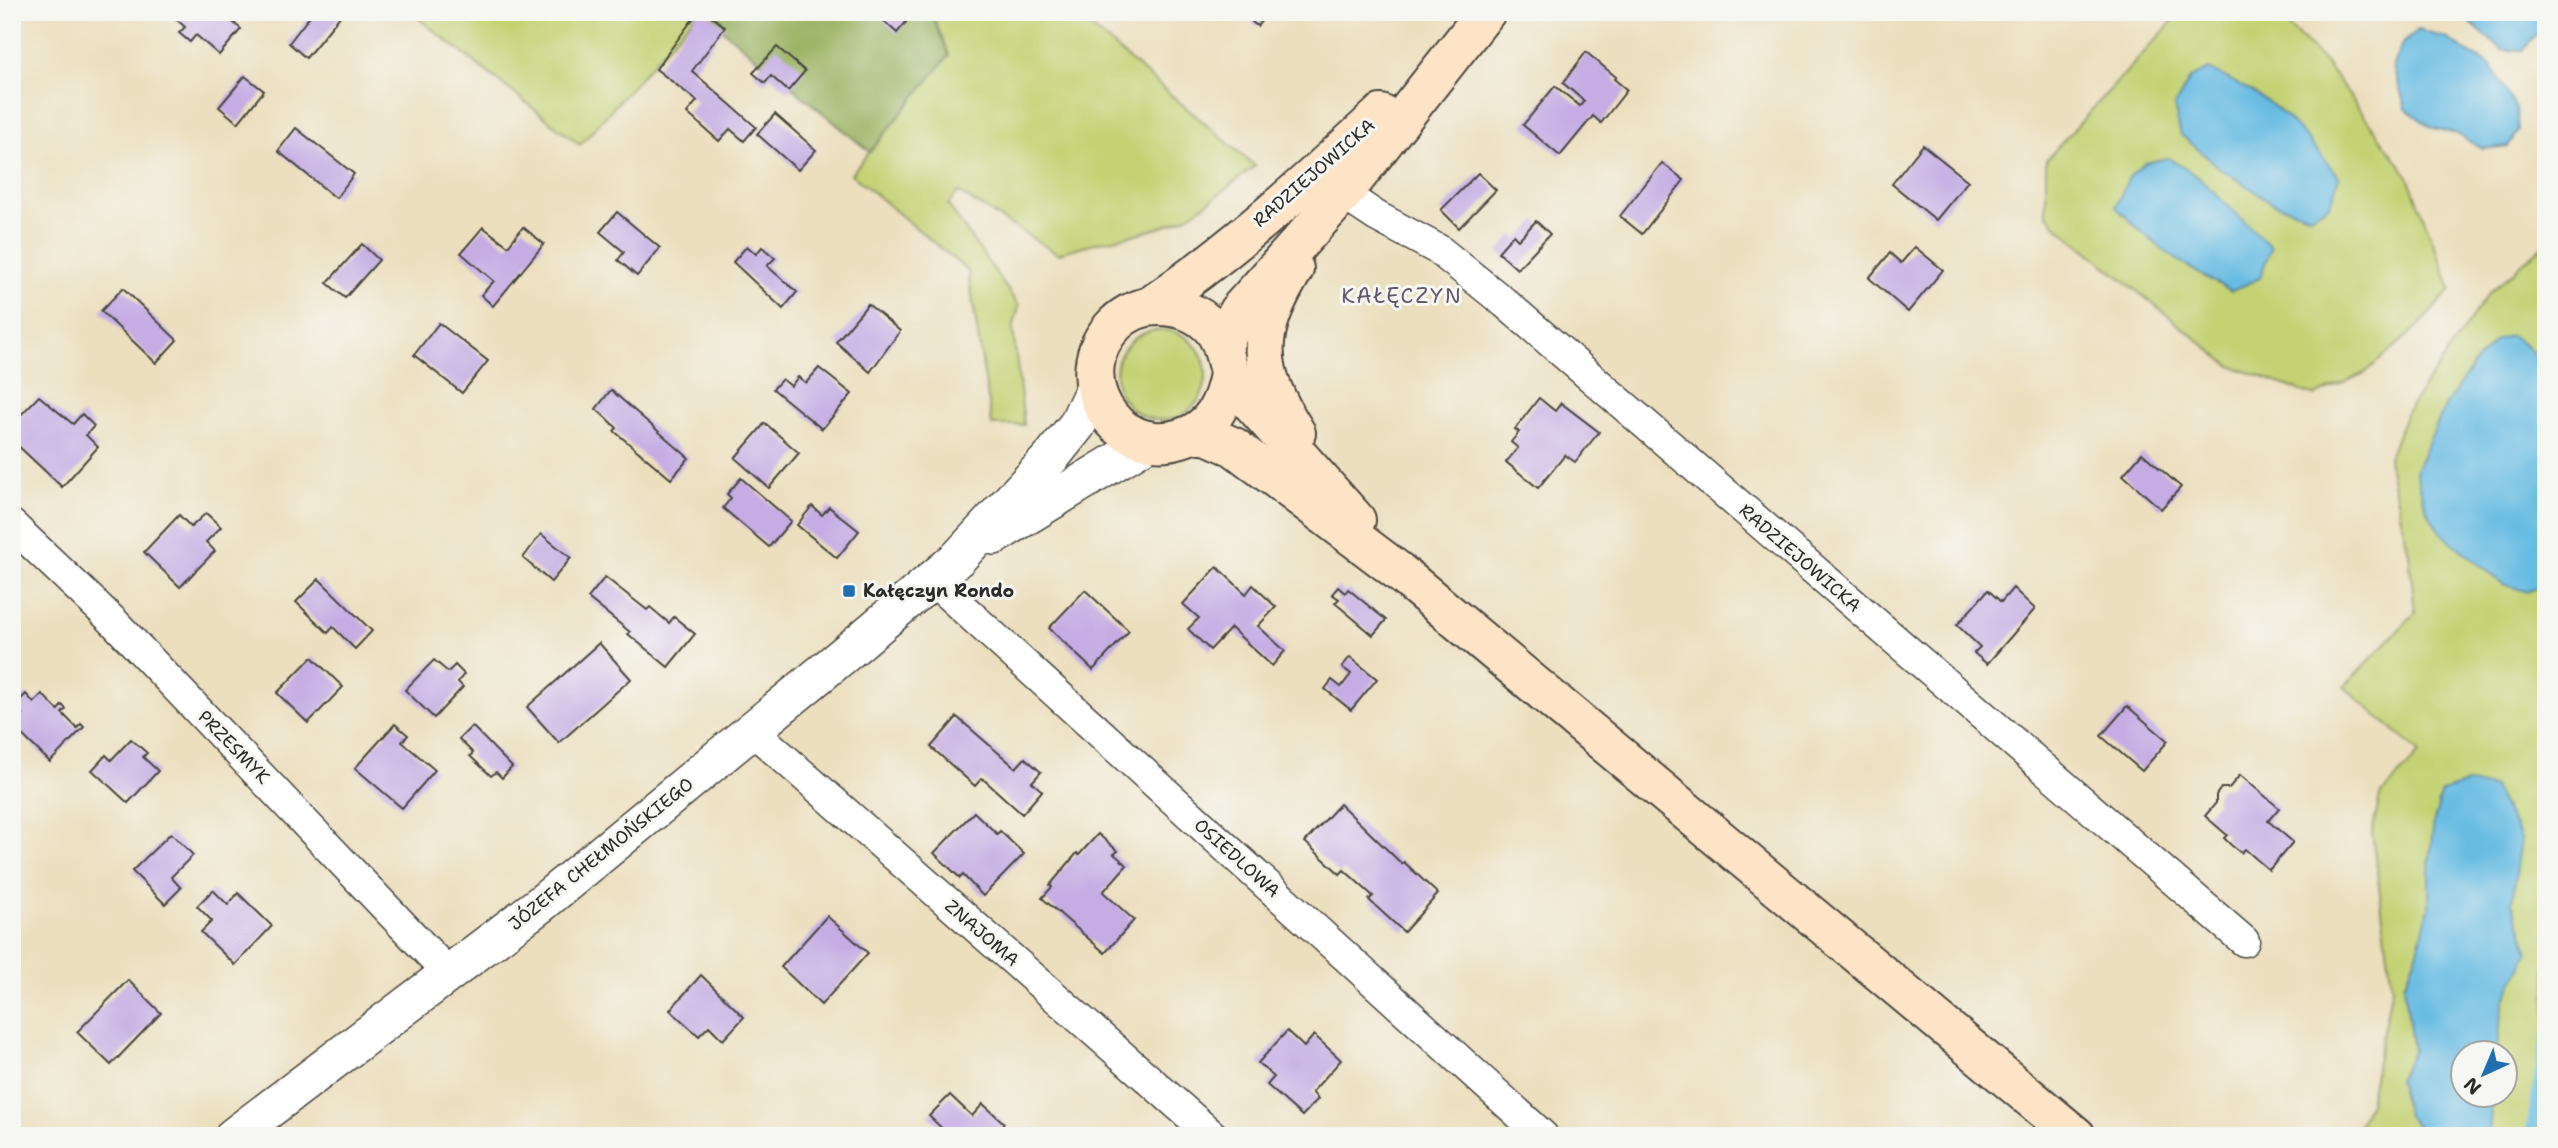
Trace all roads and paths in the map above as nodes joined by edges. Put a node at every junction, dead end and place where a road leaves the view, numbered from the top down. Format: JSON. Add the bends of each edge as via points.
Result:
{"nodes":[{"id":1,"x":1478,"y":22,"type":"edge"},
{"id":2,"x":1343,"y":194,"type":"junction"},
{"id":3,"x":1150,"y":306,"type":"junction"},
{"id":4,"x":1226,"y":360,"type":"junction"},
{"id":5,"x":1095,"y":387,"type":"junction"},
{"id":6,"x":1193,"y":434,"type":"junction"},
{"id":7,"x":1151,"y":440,"type":"junction"},
{"id":8,"x":1335,"y":494,"type":"junction"},
{"id":9,"x":12,"y":525,"type":"edge"},
{"id":10,"x":945,"y":569,"type":"junction"},
{"id":11,"x":1398,"y":570,"type":"junction"},
{"id":12,"x":752,"y":730,"type":"junction"},
{"id":13,"x":2244,"y":941,"type":"dead end"},
{"id":14,"x":449,"y":974,"type":"junction"},
{"id":15,"x":234,"y":1136,"type":"edge"},
{"id":16,"x":1213,"y":1136,"type":"edge"},
{"id":17,"x":1543,"y":1136,"type":"edge"},
{"id":18,"x":2076,"y":1136,"type":"edge"}],
"edges":[{"from":1,"to":2,"type":"main road","name":"RADZIEJOWICKA"},
{"from":1,"to":3,"type":"main road","name":"RADZIEJOWICKA","via":[[1318,173]]},
{"from":2,"to":4,"type":"main road","name":"RADZIEJOWICKA","via":[[1238,311]]},
{"from":2,"to":8,"type":"main road","via":[[1277,298],[1263,341],[1267,371],[1280,407]]},
{"from":2,"to":13,"type":"street","name":"RADZIEJOWICKA","via":[[1439,250],[1505,303]]},
{"from":3,"to":4,"type":"main road","via":[[1172,306],[1193,313],[1211,327]]},
{"from":3,"to":5,"type":"main road","via":[[1133,312],[1108,331],[1095,359]]},
{"from":4,"to":6,"type":"main road","via":[[1224,398],[1212,419]]},
{"from":4,"to":8,"type":"main road","via":[[1239,389]]},
{"from":5,"to":7,"type":"main road","via":[[1114,423]]},
{"from":5,"to":10,"type":"street","name":"JÓZEFA CHEŁMOŃSKIEGO","via":[[1069,435]]},
{"from":6,"to":7,"type":"main road"},
{"from":6,"to":11,"type":"main road","via":[[1234,447]]},
{"from":7,"to":10,"type":"street","name":"JÓZEFA CHEŁMOŃSKIEGO"},
{"from":8,"to":11,"type":"main road"},
{"from":9,"to":14,"type":"street","name":"PRZESMYK","via":[[113,621]]},
{"from":10,"to":12,"type":"street","name":"JÓZEFA CHEŁMOŃSKIEGO"},
{"from":10,"to":17,"type":"street","name":"OSIEDLOWA"},
{"from":11,"to":18,"type":"main road"},
{"from":12,"to":14,"type":"street","name":"JÓZEFA CHEŁMOŃSKIEGO"},
{"from":12,"to":16,"type":"street","name":"ZNAJOMA"},
{"from":14,"to":15,"type":"street","name":"JÓZEFA CHEŁMOŃSKIEGO"}]}
